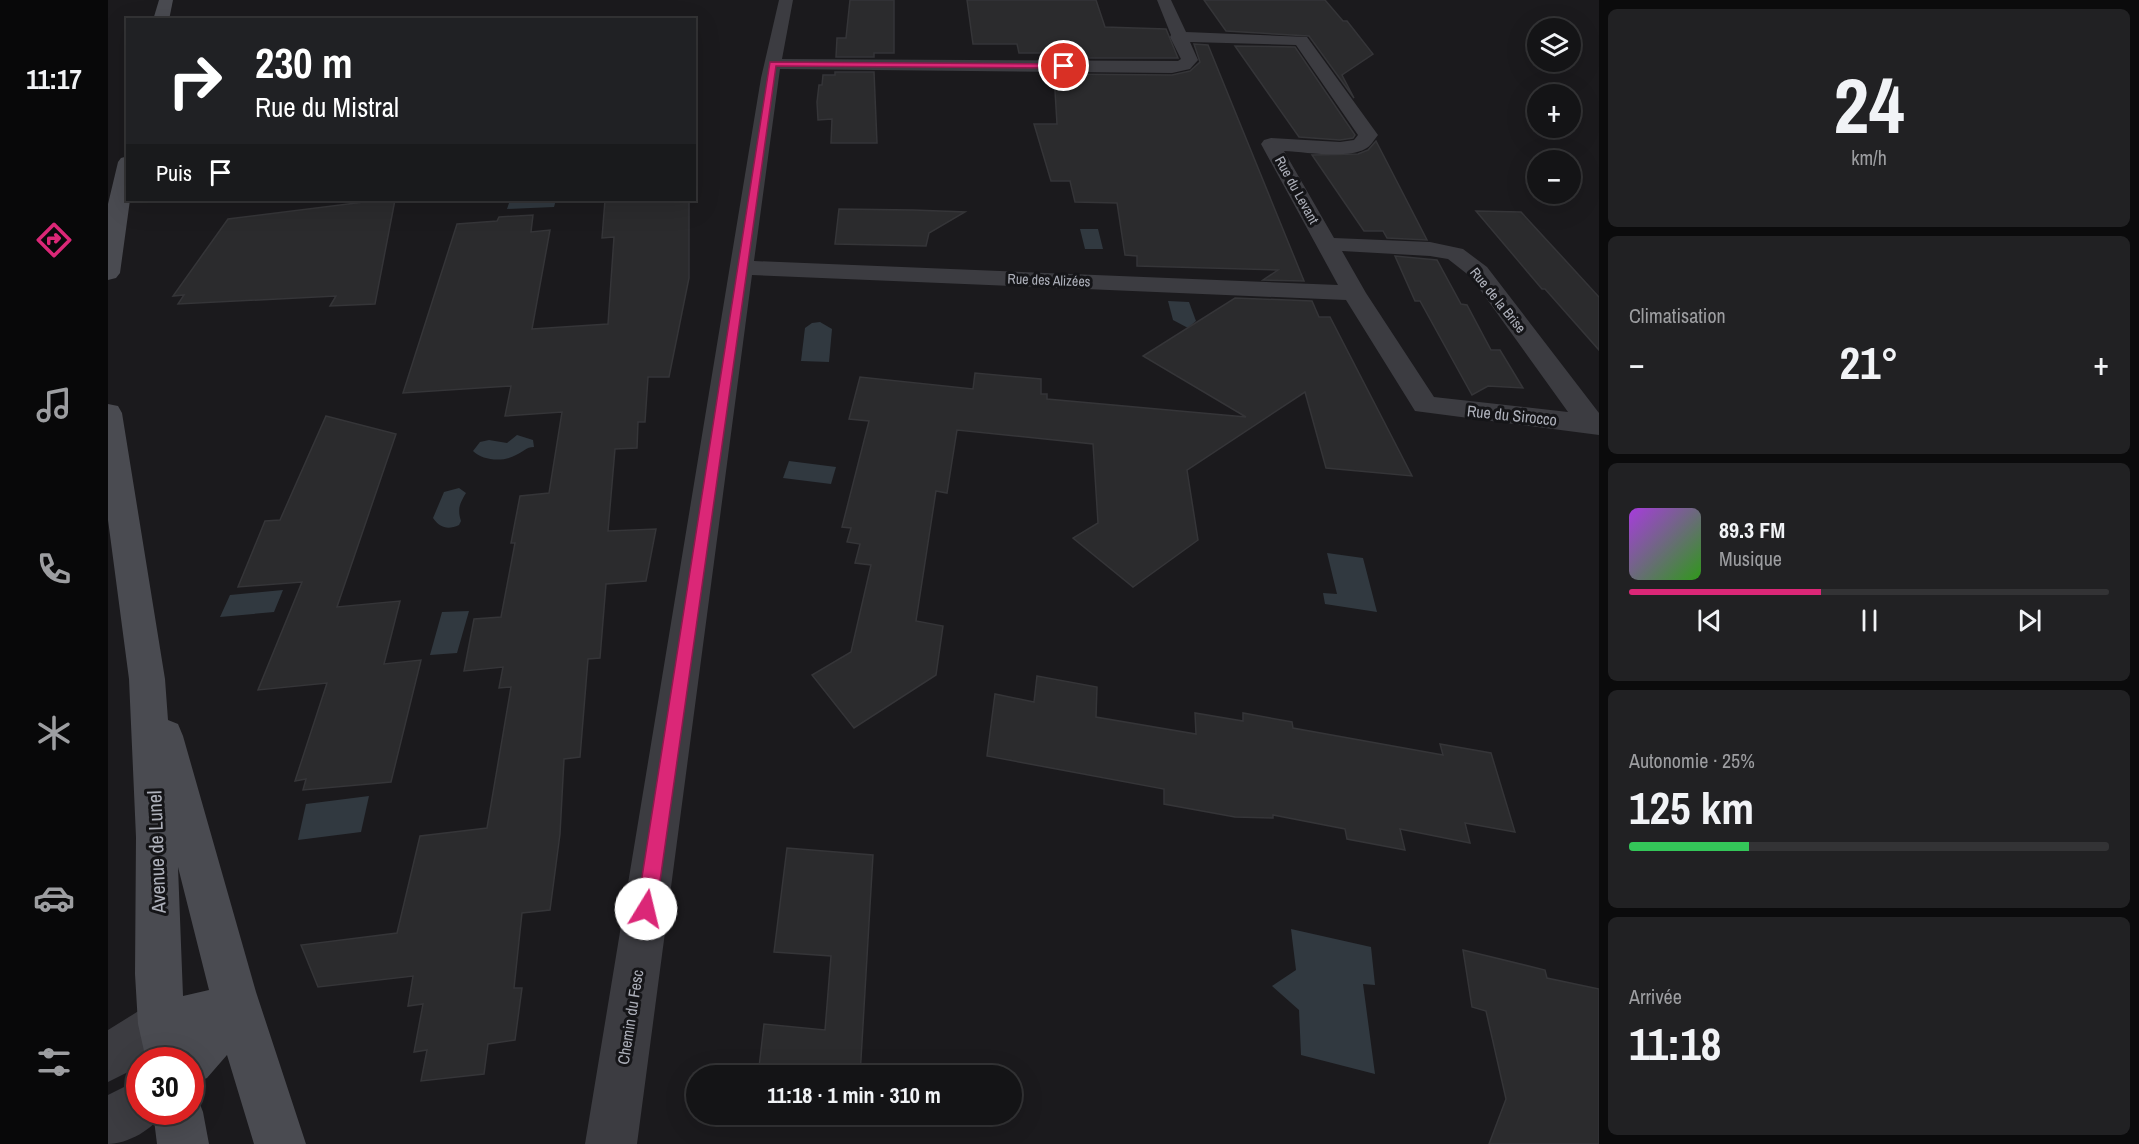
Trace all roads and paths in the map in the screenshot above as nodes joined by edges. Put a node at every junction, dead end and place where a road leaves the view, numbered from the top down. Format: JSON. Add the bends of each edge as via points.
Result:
{"nodes":[{"id":1,"x":166,"y":0,"type":"edge"},
{"id":2,"x":786,"y":0,"type":"edge"},
{"id":3,"x":1164,"y":0,"type":"edge"},
{"id":4,"x":162,"y":18,"type":"edge"},
{"id":5,"x":1178,"y":36,"type":"junction"},
{"id":6,"x":773,"y":64,"type":"junction"},
{"id":7,"x":126,"y":171,"type":"edge"},
{"id":8,"x":1328,"y":244,"type":"junction"},
{"id":9,"x":743,"y":268,"type":"junction"},
{"id":10,"x":108,"y":273,"type":"edge"},
{"id":11,"x":1354,"y":293,"type":"junction"},
{"id":12,"x":1425,"y":405,"type":"joint"},
{"id":13,"x":108,"y":413,"type":"edge"},
{"id":14,"x":1595,"y":425,"type":"edge"},
{"id":15,"x":147,"y":679,"type":"junction"},
{"id":16,"x":236,"y":1007,"type":"junction"},
{"id":17,"x":166,"y":1042,"type":"edge"},
{"id":18,"x":202,"y":1047,"type":"edge"},
{"id":19,"x":108,"y":1058,"type":"edge"},
{"id":20,"x":126,"y":1112,"type":"edge"},
{"id":21,"x":108,"y":1123,"type":"edge"},
{"id":22,"x":180,"y":1125,"type":"edge"},
{"id":23,"x":183,"y":1144,"type":"edge"},
{"id":24,"x":280,"y":1144,"type":"edge"},
{"id":25,"x":611,"y":1144,"type":"edge"}],
"edges":[{"from":1,"to":4,"type":"main road"},
{"from":2,"to":6,"type":"street","name":"Chemin du Fesc"},
{"from":3,"to":5,"type":"street"},
{"from":5,"to":6,"type":"street","via":[[1190,60],[1172,68]]},
{"from":5,"to":8,"type":"street","name":"Rue du Levant","via":[[1301,40],[1368,135],[1360,145],[1340,148],[1271,144]]},
{"from":6,"to":9,"type":"street","name":"Chemin du Fesc"},
{"from":7,"to":10,"type":"main road"},
{"from":8,"to":11,"type":"street","name":"Rue du Levant"},
{"from":8,"to":14,"type":"street","name":"Rue de la Brise","via":[[1430,249],[1455,254],[1479,272]]},
{"from":9,"to":11,"type":"street","name":"Rue des Alizées"},
{"from":9,"to":25,"type":"street","name":"Chemin du Fesc"},
{"from":11,"to":12,"type":"street","name":"Rue du Levant"},
{"from":12,"to":14,"type":"street","name":"Rue du Sirocco"},
{"from":13,"to":15,"type":"main road","name":"Avenue de Lunel"},
{"from":15,"to":16,"type":"main road","name":"Avenue de Lunel","via":[[190,825]]},
{"from":15,"to":17,"type":"main road","name":"Avenue de Lunel","via":[[157,837],[158,974]]},
{"from":16,"to":17,"type":"main road"},
{"from":16,"to":18,"type":"main road"},
{"from":16,"to":24,"type":"main road","name":"Avenue de Lunel"},
{"from":17,"to":19,"type":"street"},
{"from":20,"to":21,"type":"street"},
{"from":22,"to":23,"type":"main road"}]}
